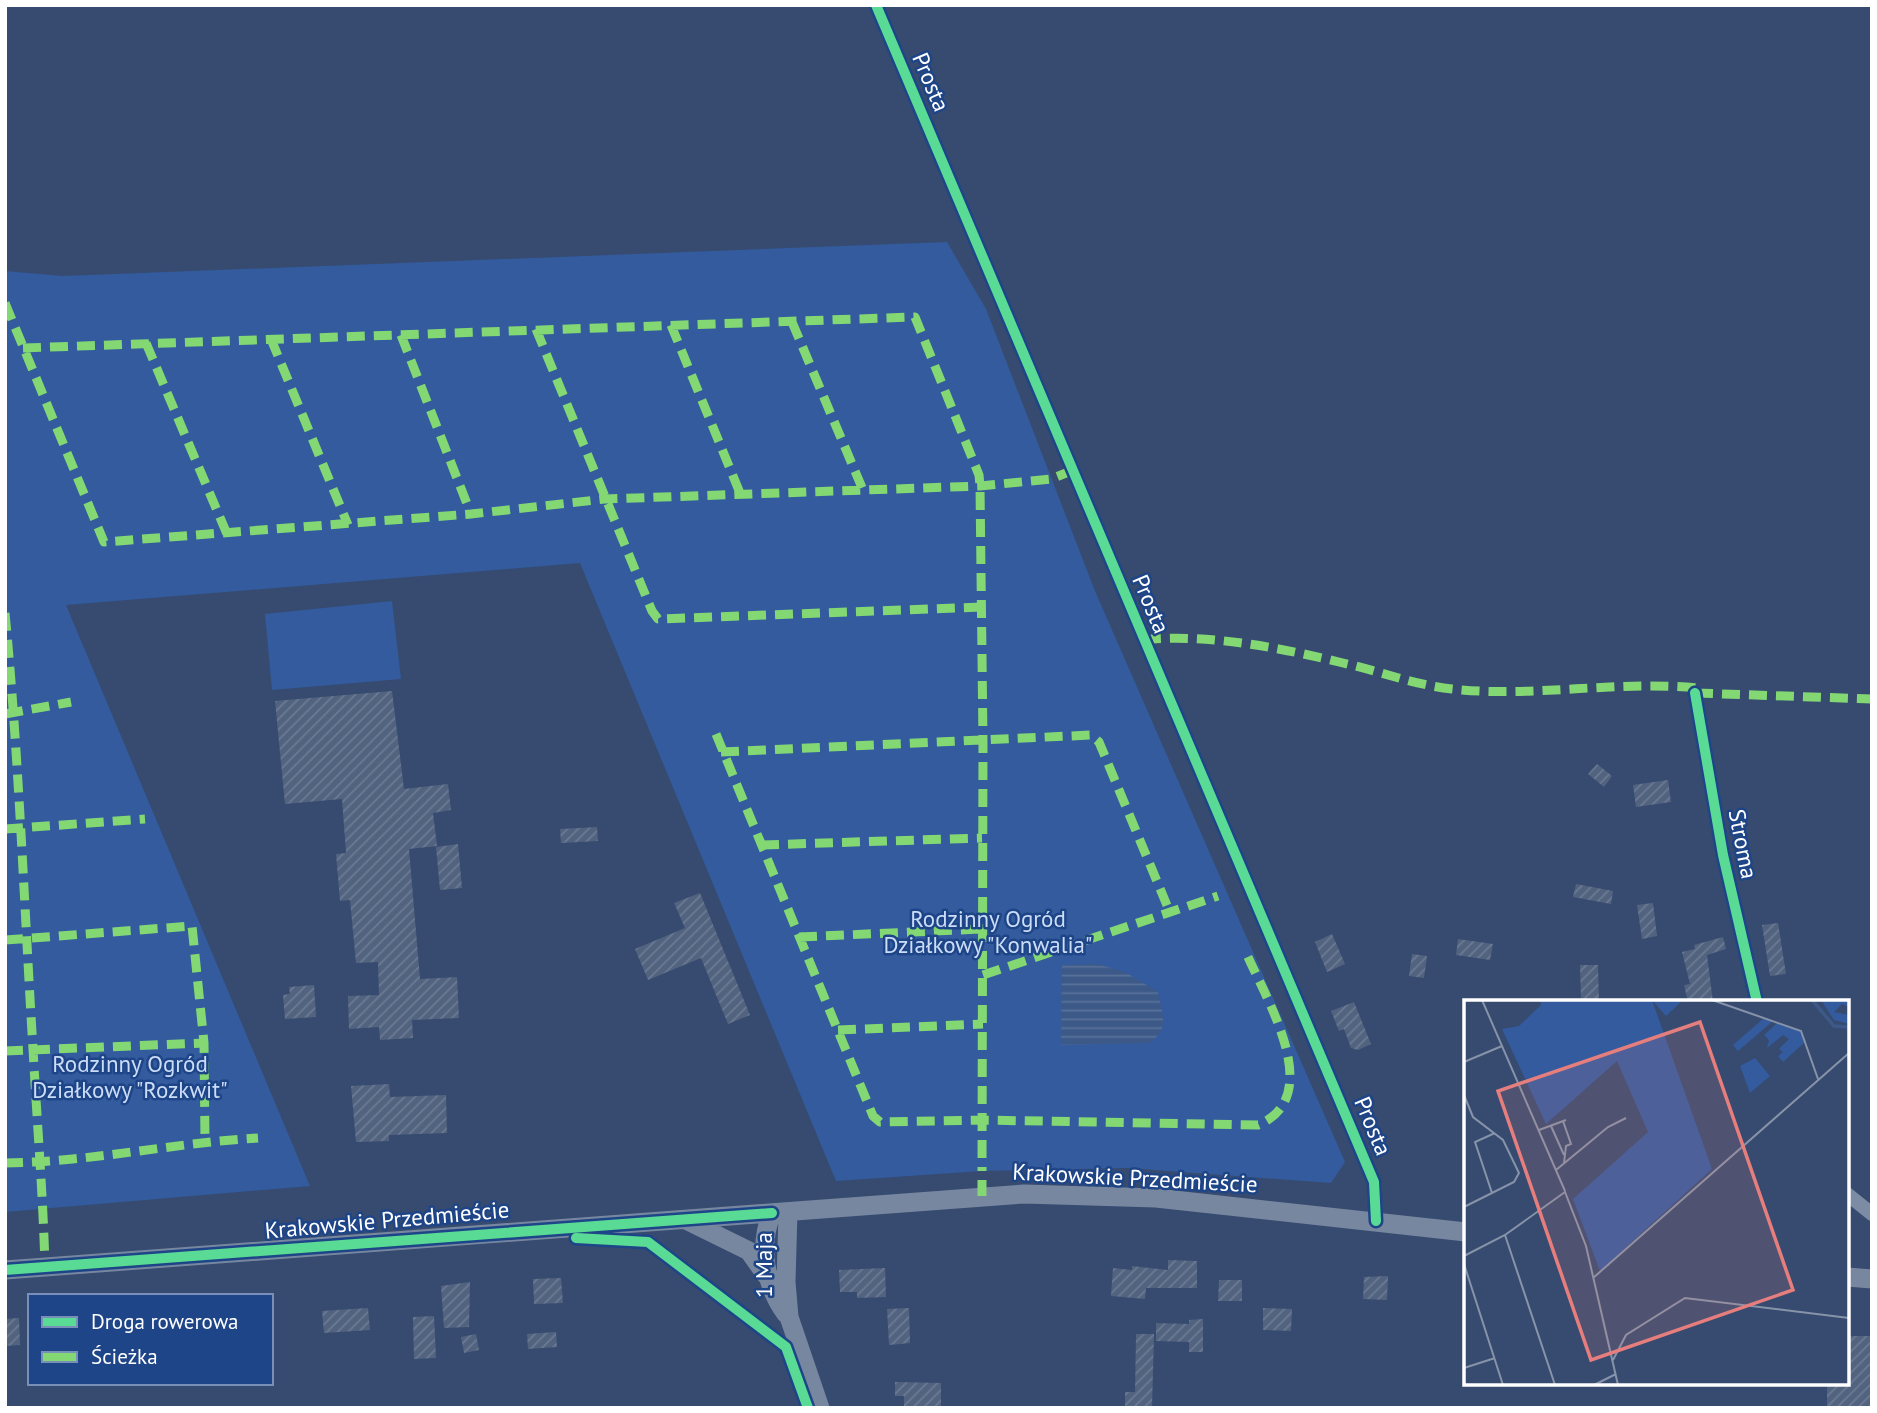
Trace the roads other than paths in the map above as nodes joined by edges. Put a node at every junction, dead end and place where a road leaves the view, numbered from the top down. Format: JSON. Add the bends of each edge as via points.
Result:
{"nodes":[{"id":1,"x":876,"y":5,"type":"edge"},
{"id":2,"x":1695,"y":693,"type":"dead end"},
{"id":3,"x":1756,"y":1000,"type":"edge"},
{"id":4,"x":1849,"y":1196,"type":"edge"},
{"id":5,"x":780,"y":1212,"type":"junction"},
{"id":6,"x":1872,"y":1214,"type":"edge"},
{"id":7,"x":683,"y":1219,"type":"junction"},
{"id":8,"x":1376,"y":1221,"type":"junction"},
{"id":9,"x":1464,"y":1232,"type":"edge"},
{"id":10,"x":5,"y":1270,"type":"edge"},
{"id":11,"x":1849,"y":1277,"type":"edge"},
{"id":12,"x":769,"y":1278,"type":"junction"},
{"id":13,"x":1872,"y":1279,"type":"edge"},
{"id":14,"x":789,"y":1317,"type":"junction"},
{"id":15,"x":820,"y":1408,"type":"edge"}],
"edges":[{"from":1,"to":8,"type":"street","name":"Prosta","via":[[1374,1182]]},
{"from":2,"to":3,"type":"street","name":"Stroma","via":[[1723,855]]},
{"from":4,"to":6,"type":"street"},
{"from":5,"to":7,"type":"main road","name":"Krakowskie Przedmieście"},
{"from":5,"to":8,"type":"main road","name":"Krakowskie Przedmieście","via":[[1046,1194],[1156,1198]]},
{"from":5,"to":12,"type":"main road","name":"1 Maja","via":[[763,1246]]},
{"from":5,"to":14,"type":"main road","name":"1 Maja"},
{"from":7,"to":10,"type":"main road","name":"Krakowskie Przedmieście"},
{"from":7,"to":12,"type":"main road","name":"1 Maja","via":[[749,1251]]},
{"from":8,"to":9,"type":"main road","name":"Krakowskie Przedmieście"},
{"from":11,"to":13,"type":"main road"},
{"from":12,"to":14,"type":"main road","name":"1 Maja"},
{"from":14,"to":15,"type":"main road","name":"1 Maja"}]}
